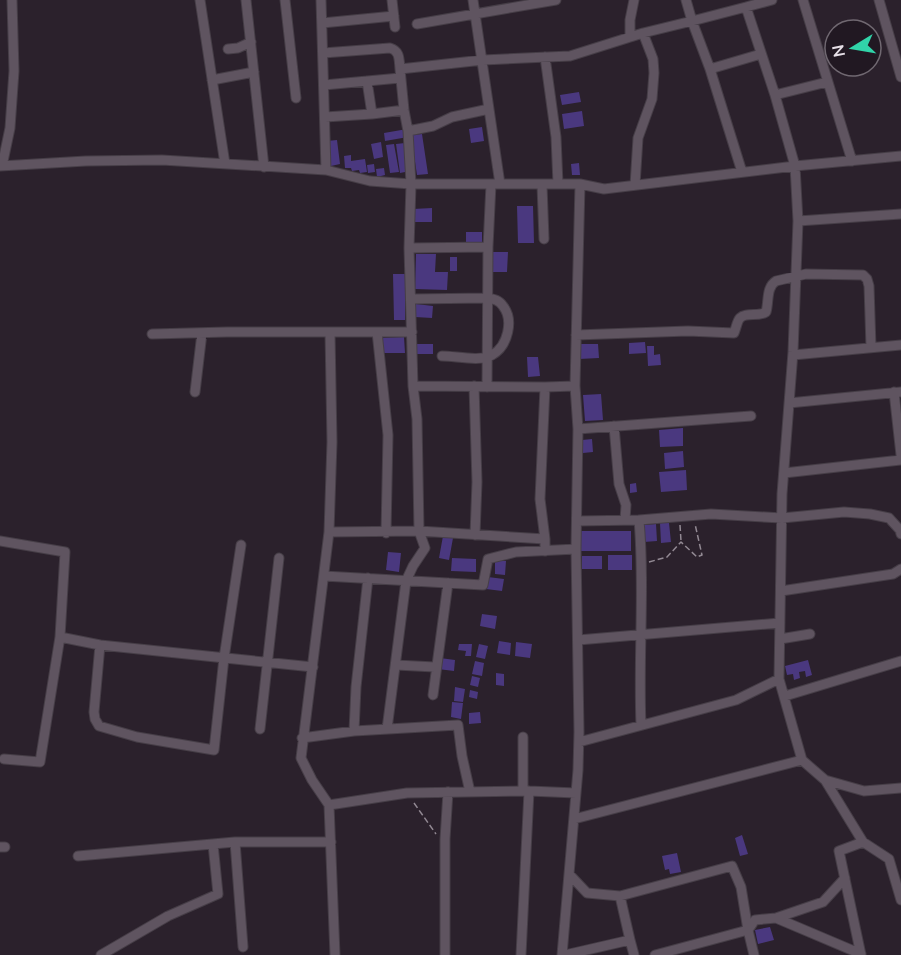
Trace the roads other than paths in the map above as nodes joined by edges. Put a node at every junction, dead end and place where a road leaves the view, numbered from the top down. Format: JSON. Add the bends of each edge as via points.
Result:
{"nodes":[{"id":1,"x":12,"y":0,"type":"edge"},
{"id":2,"x":200,"y":0,"type":"edge"},
{"id":3,"x":246,"y":0,"type":"edge"},
{"id":4,"x":285,"y":0,"type":"edge"},
{"id":5,"x":321,"y":0,"type":"edge"},
{"id":6,"x":392,"y":0,"type":"edge"},
{"id":7,"x":474,"y":0,"type":"edge"},
{"id":8,"x":556,"y":0,"type":"edge"},
{"id":9,"x":634,"y":0,"type":"edge"},
{"id":10,"x":686,"y":0,"type":"edge"},
{"id":11,"x":772,"y":0,"type":"edge"},
{"id":12,"x":803,"y":0,"type":"edge"},
{"id":13,"x":879,"y":0,"type":"edge"},
{"id":14,"x":758,"y":2,"type":"edge"},
{"id":15,"x":746,"y":7,"type":"junction"},
{"id":16,"x":476,"y":14,"type":"junction"},
{"id":17,"x":394,"y":16,"type":"junction"},
{"id":18,"x":692,"y":21,"type":"junction"},
{"id":19,"x":322,"y":23,"type":"junction"},
{"id":20,"x":417,"y":24,"type":"dead end"},
{"id":21,"x":395,"y":27,"type":"dead end"},
{"id":22,"x":643,"y":33,"type":"junction"},
{"id":23,"x":630,"y":37,"type":"junction"},
{"id":24,"x":251,"y":42,"type":"junction"},
{"id":25,"x":228,"y":49,"type":"dead end"},
{"id":26,"x":323,"y":53,"type":"junction"},
{"id":27,"x":761,"y":54,"type":"junction"},
{"id":28,"x":545,"y":57,"type":"junction"},
{"id":29,"x":483,"y":60,"type":"junction"},
{"id":30,"x":710,"y":69,"type":"junction"},
{"id":31,"x":254,"y":72,"type":"junction"},
{"id":32,"x":400,"y":74,"type":"junction"},
{"id":33,"x":901,"y":77,"type":"edge"},
{"id":34,"x":213,"y":80,"type":"junction"},
{"id":35,"x":367,"y":81,"type":"junction"},
{"id":36,"x":827,"y":82,"type":"junction"},
{"id":37,"x":324,"y":85,"type":"junction"},
{"id":38,"x":775,"y":95,"type":"junction"},
{"id":39,"x":296,"y":98,"type":"dead end"},
{"id":40,"x":489,"y":109,"type":"junction"},
{"id":41,"x":404,"y":110,"type":"junction"},
{"id":42,"x":372,"y":114,"type":"junction"},
{"id":43,"x":325,"y":117,"type":"junction"},
{"id":44,"x":408,"y":131,"type":"junction"},
{"id":45,"x":901,"y":156,"type":"edge"},
{"id":46,"x":852,"y":161,"type":"junction"},
{"id":47,"x":225,"y":164,"type":"junction"},
{"id":48,"x":1,"y":166,"type":"edge"},
{"id":49,"x":795,"y":166,"type":"junction"},
{"id":50,"x":264,"y":167,"type":"junction"},
{"id":51,"x":326,"y":170,"type":"junction"},
{"id":52,"x":741,"y":172,"type":"junction"},
{"id":53,"x":411,"y":184,"type":"junction"},
{"id":54,"x":496,"y":184,"type":"junction"},
{"id":55,"x":558,"y":184,"type":"junction"},
{"id":56,"x":580,"y":184,"type":"junction"},
{"id":57,"x":542,"y":185,"type":"junction"},
{"id":58,"x":635,"y":185,"type":"junction"},
{"id":59,"x":901,"y":214,"type":"edge"},
{"id":60,"x":798,"y":221,"type":"junction"},
{"id":61,"x":544,"y":239,"type":"dead end"},
{"id":62,"x":488,"y":247,"type":"junction"},
{"id":63,"x":409,"y":248,"type":"junction"},
{"id":64,"x":796,"y":275,"type":"junction"},
{"id":65,"x":487,"y":298,"type":"junction"},
{"id":66,"x":411,"y":299,"type":"junction"},
{"id":67,"x":377,"y":332,"type":"junction"},
{"id":68,"x":412,"y":332,"type":"junction"},
{"id":69,"x":202,"y":333,"type":"junction"},
{"id":70,"x":330,"y":333,"type":"junction"},
{"id":71,"x":152,"y":334,"type":"dead end"},
{"id":72,"x":576,"y":335,"type":"junction"},
{"id":73,"x":901,"y":345,"type":"edge"},
{"id":74,"x":871,"y":347,"type":"junction"},
{"id":75,"x":793,"y":355,"type":"junction"},
{"id":76,"x":442,"y":356,"type":"dead end"},
{"id":77,"x":486,"y":358,"type":"junction"},
{"id":78,"x":413,"y":386,"type":"junction"},
{"id":79,"x":474,"y":386,"type":"junction"},
{"id":80,"x":575,"y":386,"type":"junction"},
{"id":81,"x":487,"y":387,"type":"junction"},
{"id":82,"x":545,"y":387,"type":"junction"},
{"id":83,"x":195,"y":392,"type":"dead end"},
{"id":84,"x":898,"y":392,"type":"edge"},
{"id":85,"x":789,"y":403,"type":"junction"},
{"id":86,"x":750,"y":416,"type":"dead end"},
{"id":87,"x":614,"y":426,"type":"junction"},
{"id":88,"x":900,"y":428,"type":"edge"},
{"id":89,"x":578,"y":429,"type":"junction"},
{"id":90,"x":901,"y":455,"type":"edge"},
{"id":91,"x":901,"y":460,"type":"edge"},
{"id":92,"x":784,"y":473,"type":"junction"},
{"id":93,"x":782,"y":518,"type":"junction"},
{"id":94,"x":625,"y":520,"type":"junction"},
{"id":95,"x":639,"y":520,"type":"junction"},
{"id":96,"x":577,"y":521,"type":"junction"},
{"id":97,"x":419,"y":531,"type":"junction"},
{"id":98,"x":329,"y":532,"type":"junction"},
{"id":99,"x":386,"y":533,"type":"junction"},
{"id":100,"x":901,"y":534,"type":"edge"},
{"id":101,"x":475,"y":535,"type":"junction"},
{"id":102,"x":546,"y":539,"type":"junction"},
{"id":103,"x":0,"y":541,"type":"edge"},
{"id":104,"x":241,"y":545,"type":"dead end"},
{"id":105,"x":576,"y":549,"type":"junction"},
{"id":106,"x":545,"y":551,"type":"junction"},
{"id":107,"x":279,"y":558,"type":"dead end"},
{"id":108,"x":901,"y":569,"type":"edge"},
{"id":109,"x":324,"y":576,"type":"junction"},
{"id":110,"x":368,"y":578,"type":"junction"},
{"id":111,"x":406,"y":581,"type":"junction"},
{"id":112,"x":448,"y":583,"type":"junction"},
{"id":113,"x":781,"y":591,"type":"junction"},
{"id":114,"x":780,"y":623,"type":"junction"},
{"id":115,"x":810,"y":634,"type":"dead end"},
{"id":116,"x":640,"y":635,"type":"junction"},
{"id":117,"x":60,"y":637,"type":"junction"},
{"id":118,"x":780,"y":639,"type":"junction"},
{"id":119,"x":578,"y":640,"type":"junction"},
{"id":120,"x":100,"y":645,"type":"junction"},
{"id":121,"x":225,"y":658,"type":"junction"},
{"id":122,"x":901,"y":661,"type":"edge"},
{"id":123,"x":267,"y":662,"type":"junction"},
{"id":124,"x":396,"y":665,"type":"junction"},
{"id":125,"x":312,"y":667,"type":"junction"},
{"id":126,"x":435,"y":667,"type":"junction"},
{"id":127,"x":779,"y":679,"type":"junction"},
{"id":128,"x":433,"y":695,"type":"dead end"},
{"id":129,"x":785,"y":696,"type":"junction"},
{"id":130,"x":641,"y":725,"type":"junction"},
{"id":131,"x":260,"y":729,"type":"dead end"},
{"id":132,"x":387,"y":729,"type":"junction"},
{"id":133,"x":354,"y":731,"type":"junction"},
{"id":134,"x":524,"y":736,"type":"dead end"},
{"id":135,"x":302,"y":738,"type":"junction"},
{"id":136,"x":579,"y":742,"type":"junction"},
{"id":137,"x":4,"y":759,"type":"dead end"},
{"id":138,"x":802,"y":759,"type":"junction"},
{"id":139,"x":825,"y":780,"type":"junction"},
{"id":140,"x":901,"y":788,"type":"edge"},
{"id":141,"x":526,"y":791,"type":"junction"},
{"id":142,"x":448,"y":792,"type":"junction"},
{"id":143,"x":470,"y":792,"type":"junction"},
{"id":144,"x":576,"y":793,"type":"junction"},
{"id":145,"x":329,"y":805,"type":"junction"},
{"id":146,"x":574,"y":819,"type":"junction"},
{"id":147,"x":235,"y":842,"type":"junction"},
{"id":148,"x":331,"y":842,"type":"junction"},
{"id":149,"x":863,"y":842,"type":"junction"},
{"id":150,"x":213,"y":844,"type":"junction"},
{"id":151,"x":78,"y":856,"type":"dead end"},
{"id":152,"x":569,"y":874,"type":"junction"},
{"id":153,"x":845,"y":878,"type":"junction"},
{"id":154,"x":620,"y":896,"type":"junction"},
{"id":155,"x":901,"y":897,"type":"edge"},
{"id":156,"x":776,"y":918,"type":"junction"},
{"id":157,"x":748,"y":930,"type":"junction"},
{"id":158,"x":630,"y":940,"type":"junction"},
{"id":159,"x":243,"y":947,"type":"dead end"},
{"id":160,"x":861,"y":954,"type":"edge"},
{"id":161,"x":101,"y":955,"type":"edge"},
{"id":162,"x":335,"y":955,"type":"edge"},
{"id":163,"x":445,"y":955,"type":"edge"},
{"id":164,"x":521,"y":955,"type":"edge"},
{"id":165,"x":563,"y":955,"type":"edge"},
{"id":166,"x":634,"y":955,"type":"edge"},
{"id":167,"x":655,"y":955,"type":"edge"},
{"id":168,"x":754,"y":955,"type":"edge"}],
"edges":[{"from":1,"to":48,"type":"street","via":[[14,71],[10,128]]},
{"from":2,"to":34,"type":"street"},
{"from":3,"to":24,"type":"street"},
{"from":4,"to":39,"type":"street"},
{"from":5,"to":19,"type":"street"},
{"from":6,"to":17,"type":"street"},
{"from":7,"to":16,"type":"street"},
{"from":8,"to":16,"type":"street"},
{"from":9,"to":23,"type":"street"},
{"from":10,"to":18,"type":"street"},
{"from":11,"to":14,"type":"street"},
{"from":12,"to":36,"type":"street"},
{"from":13,"to":33,"type":"street"},
{"from":14,"to":15,"type":"street"},
{"from":15,"to":18,"type":"street"},
{"from":15,"to":27,"type":"street"},
{"from":16,"to":20,"type":"street"},
{"from":16,"to":29,"type":"street"},
{"from":17,"to":19,"type":"street"},
{"from":17,"to":21,"type":"street"},
{"from":18,"to":22,"type":"street"},
{"from":18,"to":30,"type":"street"},
{"from":19,"to":26,"type":"street"},
{"from":22,"to":23,"type":"street"},
{"from":22,"to":58,"type":"street","via":[[653,58],[654,73],[652,99],[638,138]]},
{"from":23,"to":28,"type":"street","via":[[570,56]]},
{"from":24,"to":25,"type":"street"},
{"from":24,"to":31,"type":"street"},
{"from":26,"to":32,"type":"street","via":[[390,48],[399,54]]},
{"from":26,"to":37,"type":"street"},
{"from":27,"to":30,"type":"street"},
{"from":27,"to":38,"type":"street"},
{"from":28,"to":29,"type":"street"},
{"from":28,"to":55,"type":"street"},
{"from":29,"to":32,"type":"street"},
{"from":29,"to":40,"type":"street"},
{"from":30,"to":52,"type":"street"},
{"from":31,"to":34,"type":"street"},
{"from":31,"to":50,"type":"street"},
{"from":32,"to":35,"type":"street"},
{"from":32,"to":41,"type":"street"},
{"from":34,"to":47,"type":"street"},
{"from":35,"to":37,"type":"street"},
{"from":35,"to":42,"type":"street"},
{"from":36,"to":38,"type":"street"},
{"from":36,"to":46,"type":"street"},
{"from":37,"to":43,"type":"street"},
{"from":38,"to":49,"type":"street"},
{"from":40,"to":44,"type":"street"},
{"from":40,"to":54,"type":"street"},
{"from":41,"to":42,"type":"street"},
{"from":41,"to":44,"type":"street"},
{"from":42,"to":43,"type":"street"},
{"from":43,"to":51,"type":"street"},
{"from":44,"to":53,"type":"street"},
{"from":45,"to":46,"type":"street"},
{"from":46,"to":49,"type":"street"},
{"from":47,"to":48,"type":"street","via":[[162,160]]},
{"from":47,"to":50,"type":"street"},
{"from":49,"to":52,"type":"street"},
{"from":49,"to":60,"type":"street"},
{"from":50,"to":51,"type":"street"},
{"from":51,"to":53,"type":"street","via":[[370,181]]},
{"from":52,"to":58,"type":"street"},
{"from":53,"to":54,"type":"street"},
{"from":53,"to":63,"type":"street"},
{"from":54,"to":57,"type":"street"},
{"from":54,"to":62,"type":"street"},
{"from":55,"to":56,"type":"street"},
{"from":55,"to":57,"type":"street"},
{"from":56,"to":58,"type":"street","via":[[604,189]]},
{"from":56,"to":72,"type":"street"},
{"from":57,"to":61,"type":"street"},
{"from":59,"to":60,"type":"street"},
{"from":60,"to":64,"type":"street"},
{"from":62,"to":63,"type":"street"},
{"from":62,"to":65,"type":"street"},
{"from":63,"to":66,"type":"street"},
{"from":64,"to":72,"type":"street","via":[[772,283],[766,312],[741,317],[734,333]]},
{"from":64,"to":74,"type":"street","via":[[862,275],[867,279]]},
{"from":64,"to":75,"type":"street"},
{"from":65,"to":66,"type":"street"},
{"from":65,"to":77,"type":"street"},
{"from":65,"to":77,"type":"street","via":[[498,300],[505,307],[508,333],[503,346]]},
{"from":66,"to":68,"type":"street"},
{"from":67,"to":68,"type":"street"},
{"from":67,"to":70,"type":"street"},
{"from":67,"to":99,"type":"street","via":[[388,435]]},
{"from":68,"to":78,"type":"street"},
{"from":69,"to":70,"type":"street"},
{"from":69,"to":71,"type":"street"},
{"from":69,"to":83,"type":"street"},
{"from":70,"to":98,"type":"street"},
{"from":72,"to":80,"type":"street"},
{"from":73,"to":74,"type":"street"},
{"from":74,"to":75,"type":"street"},
{"from":75,"to":85,"type":"street"},
{"from":76,"to":77,"type":"street"},
{"from":77,"to":81,"type":"street"},
{"from":78,"to":79,"type":"street"},
{"from":78,"to":97,"type":"street"},
{"from":79,"to":81,"type":"street"},
{"from":79,"to":101,"type":"street"},
{"from":80,"to":82,"type":"street"},
{"from":80,"to":89,"type":"street"},
{"from":81,"to":82,"type":"street"},
{"from":82,"to":102,"type":"street","via":[[540,499]]},
{"from":84,"to":85,"type":"street"},
{"from":84,"to":88,"type":"street"},
{"from":85,"to":92,"type":"street"},
{"from":86,"to":87,"type":"street"},
{"from":87,"to":89,"type":"street"},
{"from":87,"to":94,"type":"street"},
{"from":88,"to":90,"type":"street"},
{"from":89,"to":96,"type":"street"},
{"from":91,"to":92,"type":"street"},
{"from":92,"to":93,"type":"street"},
{"from":93,"to":95,"type":"street","via":[[732,515]]},
{"from":93,"to":100,"type":"street","via":[[844,512],[870,514],[889,518]]},
{"from":93,"to":113,"type":"street"},
{"from":94,"to":95,"type":"street"},
{"from":94,"to":96,"type":"street"},
{"from":95,"to":116,"type":"street","via":[[643,564]]},
{"from":96,"to":105,"type":"street"},
{"from":97,"to":99,"type":"street"},
{"from":97,"to":101,"type":"street"},
{"from":97,"to":111,"type":"street","via":[[424,548]]},
{"from":98,"to":99,"type":"street"},
{"from":98,"to":109,"type":"street"},
{"from":101,"to":102,"type":"street"},
{"from":102,"to":106,"type":"street"},
{"from":103,"to":117,"type":"street","via":[[65,552]]},
{"from":104,"to":121,"type":"street"},
{"from":105,"to":106,"type":"street"},
{"from":105,"to":119,"type":"street"},
{"from":106,"to":112,"type":"street","via":[[488,558],[483,585]]},
{"from":107,"to":123,"type":"street"},
{"from":108,"to":113,"type":"street","via":[[893,574]]},
{"from":109,"to":110,"type":"street"},
{"from":109,"to":125,"type":"street"},
{"from":110,"to":111,"type":"street"},
{"from":110,"to":133,"type":"street"},
{"from":111,"to":112,"type":"street"},
{"from":111,"to":124,"type":"street"},
{"from":112,"to":126,"type":"street"},
{"from":113,"to":114,"type":"street"},
{"from":114,"to":116,"type":"street"},
{"from":114,"to":118,"type":"street"},
{"from":115,"to":118,"type":"street"},
{"from":116,"to":119,"type":"street"},
{"from":116,"to":130,"type":"street"},
{"from":117,"to":120,"type":"street"},
{"from":117,"to":137,"type":"street","via":[[40,762]]},
{"from":118,"to":127,"type":"street"},
{"from":119,"to":136,"type":"street"},
{"from":120,"to":121,"type":"street"},
{"from":120,"to":121,"type":"street","via":[[94,712],[99,726],[137,737],[214,750]]},
{"from":121,"to":123,"type":"street"},
{"from":122,"to":129,"type":"street"},
{"from":123,"to":125,"type":"street"},
{"from":123,"to":131,"type":"street"},
{"from":124,"to":126,"type":"street"},
{"from":124,"to":132,"type":"street"},
{"from":125,"to":135,"type":"street"},
{"from":126,"to":128,"type":"street"},
{"from":127,"to":129,"type":"street"},
{"from":127,"to":130,"type":"street","via":[[736,700]]},
{"from":129,"to":138,"type":"street"},
{"from":130,"to":136,"type":"street"},
{"from":132,"to":133,"type":"street"},
{"from":132,"to":143,"type":"street","via":[[458,724]]},
{"from":133,"to":135,"type":"street"},
{"from":134,"to":141,"type":"street"},
{"from":135,"to":145,"type":"street","via":[[301,758]]},
{"from":136,"to":144,"type":"street"},
{"from":138,"to":139,"type":"street"},
{"from":138,"to":146,"type":"street"},
{"from":139,"to":140,"type":"street","via":[[864,791]]},
{"from":139,"to":149,"type":"street"},
{"from":141,"to":143,"type":"street"},
{"from":141,"to":144,"type":"street"},
{"from":141,"to":164,"type":"street"},
{"from":142,"to":143,"type":"street"},
{"from":142,"to":145,"type":"street","via":[[407,793]]},
{"from":142,"to":163,"type":"street"},
{"from":144,"to":146,"type":"street"},
{"from":145,"to":148,"type":"street"},
{"from":146,"to":152,"type":"street"},
{"from":147,"to":148,"type":"street"},
{"from":147,"to":150,"type":"street"},
{"from":147,"to":159,"type":"street"},
{"from":148,"to":162,"type":"street"},
{"from":149,"to":153,"type":"street","via":[[839,851]]},
{"from":149,"to":155,"type":"street","via":[[889,859]]},
{"from":150,"to":151,"type":"street"},
{"from":150,"to":161,"type":"street","via":[[218,894],[168,916]]},
{"from":152,"to":154,"type":"street","via":[[587,893]]},
{"from":152,"to":165,"type":"street"},
{"from":153,"to":156,"type":"street","via":[[823,902]]},
{"from":153,"to":160,"type":"street"},
{"from":154,"to":157,"type":"street","via":[[732,866],[741,887]]},
{"from":154,"to":158,"type":"street"},
{"from":156,"to":157,"type":"street","via":[[755,920]]},
{"from":156,"to":160,"type":"street"},
{"from":157,"to":167,"type":"street"},
{"from":157,"to":168,"type":"street"},
{"from":158,"to":165,"type":"street"},
{"from":158,"to":166,"type":"street"}]}
